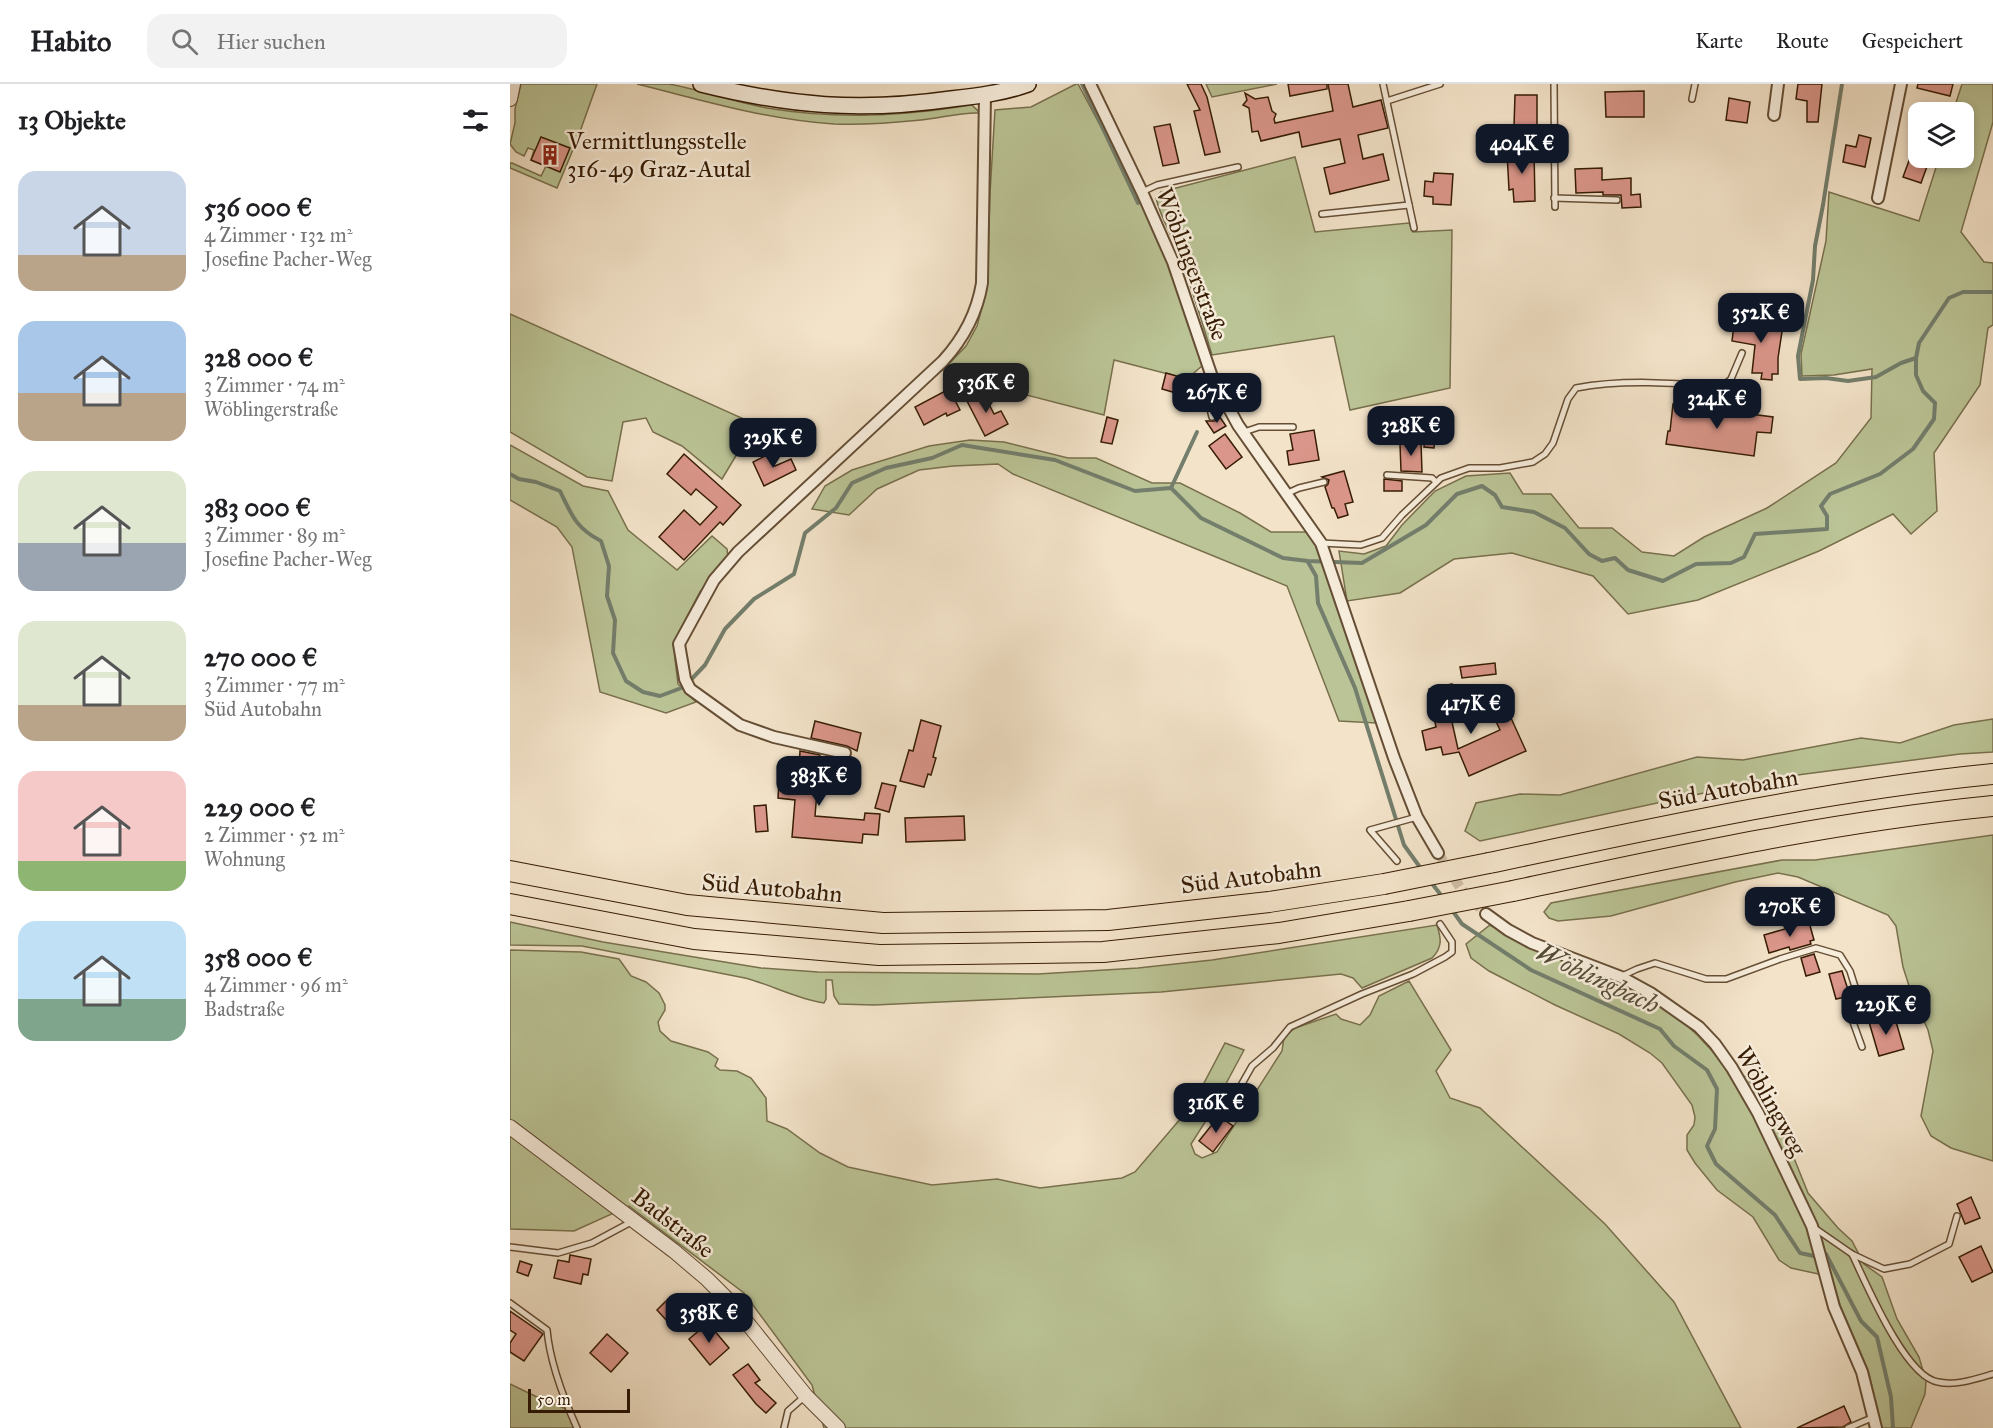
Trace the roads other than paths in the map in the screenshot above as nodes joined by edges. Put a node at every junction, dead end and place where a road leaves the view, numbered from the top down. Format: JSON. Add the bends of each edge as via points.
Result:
{"nodes":[{"id":1,"x":513,"y":84,"type":"edge"},
{"id":2,"x":701,"y":84,"type":"edge"},
{"id":3,"x":1028,"y":84,"type":"edge"},
{"id":4,"x":1090,"y":84,"type":"edge"},
{"id":5,"x":1383,"y":84,"type":"edge"},
{"id":6,"x":1440,"y":84,"type":"edge"},
{"id":7,"x":1554,"y":84,"type":"edge"},
{"id":8,"x":1695,"y":84,"type":"edge"},
{"id":9,"x":1778,"y":84,"type":"edge"},
{"id":10,"x":1901,"y":84,"type":"edge"},
{"id":11,"x":732,"y":88,"type":"edge"},
{"id":12,"x":993,"y":90,"type":"edge"},
{"id":13,"x":510,"y":99,"type":"edge"},
{"id":14,"x":1692,"y":99,"type":"dead end"},
{"id":15,"x":1387,"y":101,"type":"junction"},
{"id":16,"x":1774,"y":116,"type":"dead end"},
{"id":17,"x":1238,"y":167,"type":"dead end"},
{"id":18,"x":1142,"y":192,"type":"junction"},
{"id":19,"x":1554,"y":198,"type":"junction"},
{"id":20,"x":1878,"y":198,"type":"dead end"},
{"id":21,"x":1617,"y":200,"type":"dead end"},
{"id":22,"x":1409,"y":205,"type":"junction"},
{"id":23,"x":1555,"y":207,"type":"dead end"},
{"id":24,"x":1322,"y":214,"type":"dead end"},
{"id":25,"x":1414,"y":228,"type":"dead end"},
{"id":26,"x":1742,"y":353,"type":"dead end"},
{"id":27,"x":1216,"y":383,"type":"junction"},
{"id":28,"x":1212,"y":417,"type":"dead end"},
{"id":29,"x":1293,"y":427,"type":"dead end"},
{"id":30,"x":1244,"y":432,"type":"junction"},
{"id":31,"x":1387,"y":476,"type":"dead end"},
{"id":32,"x":1324,"y":482,"type":"dead end"},
{"id":33,"x":1436,"y":482,"type":"junction"},
{"id":34,"x":1288,"y":493,"type":"junction"},
{"id":35,"x":1323,"y":548,"type":"junction"},
{"id":36,"x":845,"y":753,"type":"dead end"},
{"id":37,"x":1993,"y":774,"type":"edge"},
{"id":38,"x":1993,"y":806,"type":"edge"},
{"id":39,"x":1414,"y":818,"type":"junction"},
{"id":40,"x":1438,"y":853,"type":"tunnel mouth"},
{"id":41,"x":1397,"y":861,"type":"dead end"},
{"id":42,"x":510,"y":871,"type":"edge"},
{"id":43,"x":510,"y":904,"type":"edge"},
{"id":44,"x":1485,"y":915,"type":"tunnel mouth"},
{"id":45,"x":1440,"y":924,"type":"dead end"},
{"id":46,"x":1621,"y":977,"type":"junction"},
{"id":47,"x":1862,"y":1047,"type":"dead end"},
{"id":48,"x":1227,"y":1110,"type":"dead end"},
{"id":49,"x":510,"y":1127,"type":"edge"},
{"id":50,"x":1957,"y":1216,"type":"dead end"},
{"id":51,"x":635,"y":1220,"type":"junction"},
{"id":52,"x":1812,"y":1226,"type":"junction"},
{"id":53,"x":510,"y":1247,"type":"edge"},
{"id":54,"x":1852,"y":1254,"type":"junction"},
{"id":55,"x":510,"y":1303,"type":"edge"},
{"id":56,"x":1993,"y":1374,"type":"edge"},
{"id":57,"x":806,"y":1396,"type":"junction"},
{"id":58,"x":1875,"y":1422,"type":"edge"},
{"id":59,"x":577,"y":1428,"type":"edge"},
{"id":60,"x":784,"y":1428,"type":"edge"},
{"id":61,"x":838,"y":1428,"type":"edge"},
{"id":62,"x":1848,"y":1428,"type":"edge"}],
"edges":[{"from":1,"to":13,"type":"street"},
{"from":2,"to":11,"type":"main road"},
{"from":3,"to":12,"type":"main road"},
{"from":4,"to":18,"type":"street","name":"Wöblingerstraße"},
{"from":5,"to":15,"type":"lane"},
{"from":6,"to":15,"type":"lane"},
{"from":7,"to":19,"type":"lane"},
{"from":8,"to":14,"type":"lane"},
{"from":9,"to":16,"type":"street"},
{"from":10,"to":20,"type":"street"},
{"from":11,"to":12,"type":"main road","via":[[807,104],[859,107],[926,103]]},
{"from":12,"to":36,"type":"street","via":[[982,284],[965,334],[943,361],[738,552],[714,580],[679,644],[687,684],[740,725]]},
{"from":15,"to":22,"type":"lane"},
{"from":17,"to":18,"type":"lane"},
{"from":18,"to":27,"type":"street","name":"Wöblingerstraße","via":[[1173,262]]},
{"from":19,"to":21,"type":"lane"},
{"from":19,"to":23,"type":"lane"},
{"from":22,"to":24,"type":"lane"},
{"from":22,"to":25,"type":"lane"},
{"from":26,"to":33,"type":"lane","via":[[1731,379],[1722,387],[1662,382],[1576,388],[1545,454],[1533,462],[1469,468]]},
{"from":27,"to":28,"type":"lane","via":[[1208,398]]},
{"from":27,"to":30,"type":"street","name":"Wöblingerstraße"},
{"from":29,"to":30,"type":"lane","via":[[1259,427]]},
{"from":30,"to":34,"type":"street","name":"Wöblingerstraße"},
{"from":31,"to":33,"type":"lane","via":[[1432,478]]},
{"from":32,"to":34,"type":"lane"},
{"from":33,"to":35,"type":"lane","via":[[1382,538],[1361,545]]},
{"from":34,"to":35,"type":"street","name":"Wöblingerstraße"},
{"from":35,"to":39,"type":"street","name":"Wöblingerstraße"},
{"from":37,"to":42,"type":"highway","name":"Süd Autobahn","bridge":true,"via":[[1921,781],[1713,816],[1384,884],[1108,920],[883,923],[687,905]]},
{"from":38,"to":43,"type":"highway","bridge":true,"via":[[1924,813],[1723,846],[1409,912],[1279,933],[1103,952],[879,955],[694,939]]},
{"from":39,"to":40,"type":"street"},
{"from":39,"to":41,"type":"lane","via":[[1370,830]]},
{"from":44,"to":46,"type":"street","name":"Wöblingweg","via":[[1532,943]]},
{"from":45,"to":48,"type":"lane","via":[[1452,942],[1452,952],[1413,974],[1290,1027],[1252,1066]]},
{"from":46,"to":47,"type":"lane","via":[[1655,963],[1706,979],[1726,979],[1816,948],[1840,955],[1850,971],[1856,990],[1853,1022]]},
{"from":46,"to":52,"type":"street","name":"Wöblingweg","via":[[1680,1012],[1715,1044],[1758,1113]]},
{"from":49,"to":51,"type":"street","name":"Badstraße"},
{"from":50,"to":54,"type":"lane","via":[[1949,1244],[1910,1264],[1884,1269]]},
{"from":51,"to":53,"type":"lane","via":[[592,1244],[558,1253]]},
{"from":51,"to":57,"type":"street","name":"Badstraße","via":[[732,1304]]},
{"from":52,"to":54,"type":"lane"},
{"from":52,"to":58,"type":"street","name":"Wöblingweg","via":[[1834,1307],[1862,1372]]},
{"from":54,"to":56,"type":"lane","via":[[1894,1336],[1919,1372],[1937,1383],[1969,1382]]},
{"from":55,"to":59,"type":"lane","via":[[547,1330],[553,1364]]},
{"from":57,"to":60,"type":"lane","via":[[788,1411]]},
{"from":57,"to":61,"type":"street","name":"Badstraße"},
{"from":58,"to":62,"type":"lane"}]}
